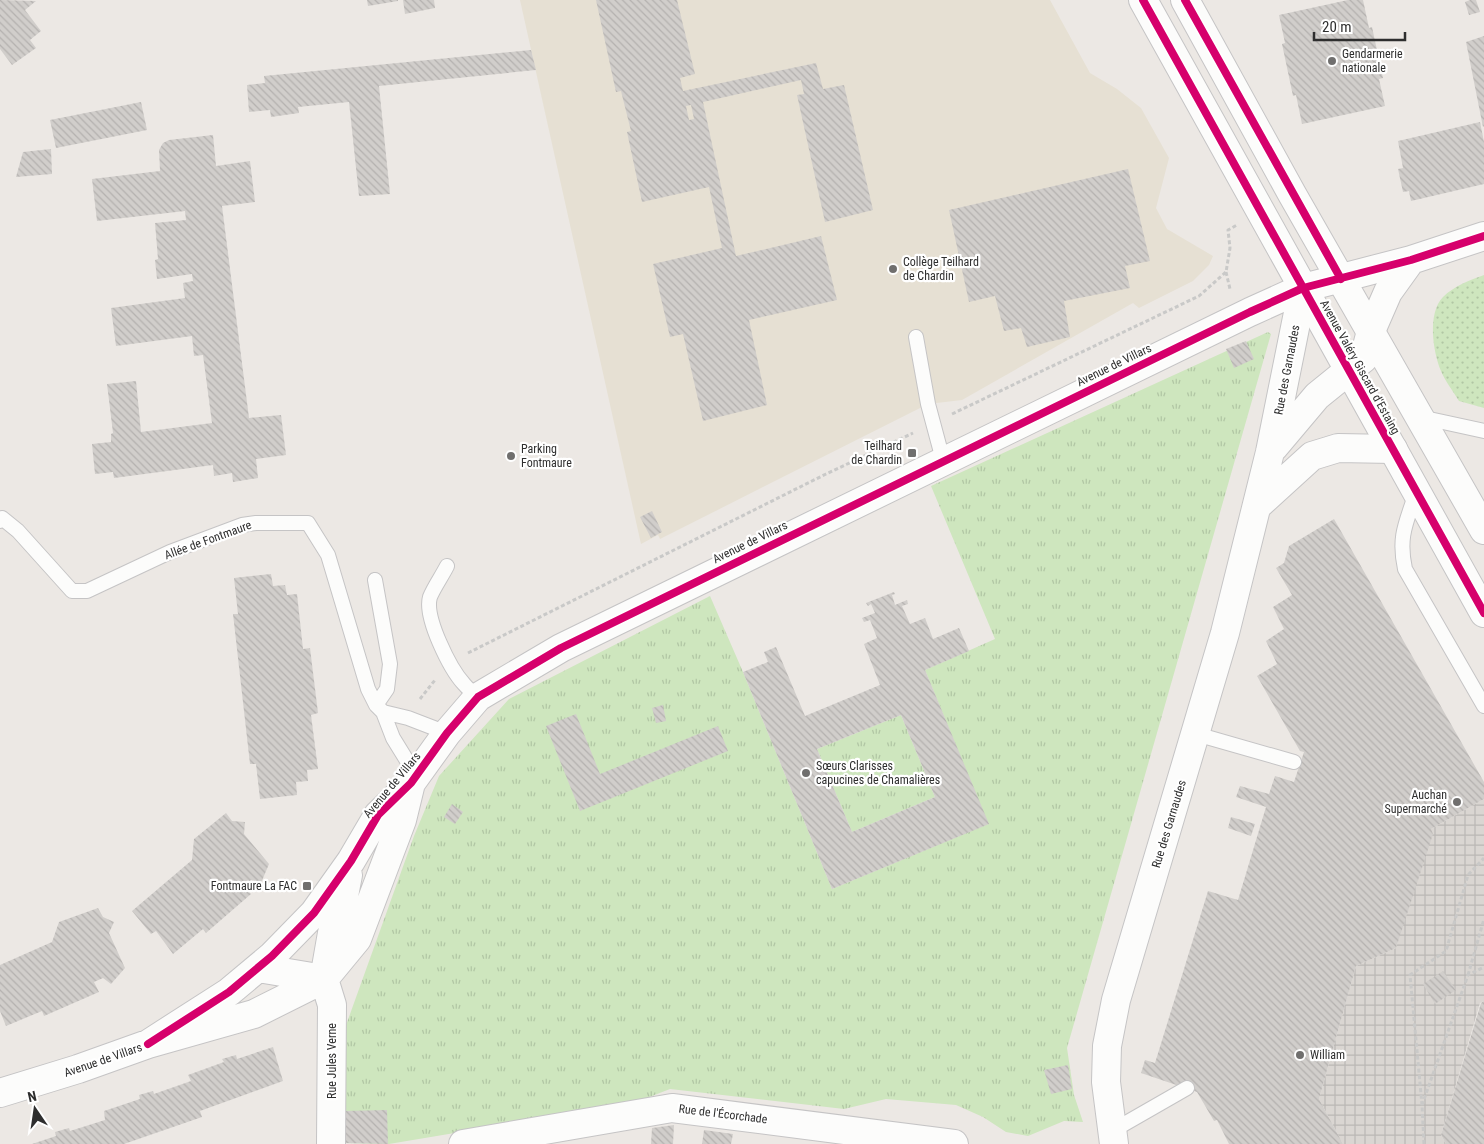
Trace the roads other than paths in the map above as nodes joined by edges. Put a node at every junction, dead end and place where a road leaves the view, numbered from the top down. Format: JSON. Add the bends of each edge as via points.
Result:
{"nodes":[{"id":1,"x":1143,"y":0,"type":"edge"},
{"id":2,"x":1185,"y":0,"type":"edge"},
{"id":3,"x":1484,"y":236,"type":"edge"},
{"id":4,"x":1411,"y":260,"type":"junction"},
{"id":5,"x":1341,"y":279,"type":"junction"},
{"id":6,"x":1303,"y":288,"type":"junction"},
{"id":7,"x":1371,"y":331,"type":"junction"},
{"id":8,"x":916,"y":337,"type":"dead end"},
{"id":9,"x":1349,"y":371,"type":"junction"},
{"id":10,"x":1420,"y":417,"type":"junction"},
{"id":11,"x":1484,"y":431,"type":"edge"},
{"id":12,"x":1393,"y":449,"type":"junction"},
{"id":13,"x":1270,"y":452,"type":"junction"},
{"id":14,"x":943,"y":460,"type":"junction"},
{"id":15,"x":1416,"y":492,"type":"junction"},
{"id":16,"x":1257,"y":506,"type":"junction"},
{"id":17,"x":1,"y":520,"type":"edge"},
{"id":18,"x":1484,"y":530,"type":"edge"},
{"id":19,"x":447,"y":566,"type":"dead end"},
{"id":20,"x":375,"y":580,"type":"dead end"},
{"id":21,"x":1484,"y":613,"type":"edge"},
{"id":22,"x":478,"y":697,"type":"junction"},
{"id":23,"x":1484,"y":706,"type":"edge"},
{"id":24,"x":379,"y":708,"type":"junction"},
{"id":25,"x":447,"y":733,"type":"junction"},
{"id":26,"x":1196,"y":734,"type":"junction"},
{"id":27,"x":1294,"y":762,"type":"dead end"},
{"id":28,"x":411,"y":783,"type":"junction"},
{"id":29,"x":351,"y":861,"type":"junction"},
{"id":30,"x":258,"y":968,"type":"junction"},
{"id":31,"x":324,"y":979,"type":"junction"},
{"id":32,"x":148,"y":1044,"type":"junction"},
{"id":33,"x":1187,"y":1088,"type":"dead end"},
{"id":34,"x":0,"y":1093,"type":"edge"},
{"id":35,"x":1113,"y":1138,"type":"edge"},
{"id":36,"x":331,"y":1144,"type":"edge"},
{"id":37,"x":463,"y":1144,"type":"edge"},
{"id":38,"x":954,"y":1144,"type":"edge"}],
"edges":[{"from":1,"to":6,"type":"street","name":"Avenue Valéry Giscard d'Estaing"},
{"from":2,"to":5,"type":"street"},
{"from":3,"to":4,"type":"street","name":"Avenue de Villars"},
{"from":4,"to":5,"type":"street","name":"Avenue de Villars"},
{"from":4,"to":7,"type":"street","via":[[1388,292]]},
{"from":5,"to":6,"type":"street","name":"Avenue de Villars"},
{"from":5,"to":7,"type":"street"},
{"from":6,"to":9,"type":"street","name":"Avenue Valéry Giscard d'Estaing"},
{"from":6,"to":13,"type":"street","name":"Rue des Garnaudes"},
{"from":6,"to":14,"type":"street","name":"Avenue de Villars"},
{"from":7,"to":9,"type":"street","name":"Rue des Garnaudes","via":[[1364,358]]},
{"from":7,"to":10,"type":"street"},
{"from":8,"to":14,"type":"lane"},
{"from":9,"to":12,"type":"street","name":"Avenue Valéry Giscard d'Estaing"},
{"from":9,"to":13,"type":"street","name":"Rue des Garnaudes","via":[[1317,396]]},
{"from":10,"to":11,"type":"lane"},
{"from":10,"to":18,"type":"street"},
{"from":12,"to":15,"type":"street","name":"Avenue Valéry Giscard d'Estaing"},
{"from":12,"to":16,"type":"street","via":[[1338,448],[1312,456]]},
{"from":13,"to":16,"type":"street","name":"Rue des Garnaudes"},
{"from":14,"to":22,"type":"street","name":"Avenue de Villars","via":[[561,648]]},
{"from":15,"to":21,"type":"street","name":"Avenue Valéry Giscard d'Estaing"},
{"from":15,"to":23,"type":"lane","via":[[1402,535],[1400,550],[1405,569]]},
{"from":16,"to":26,"type":"street","name":"Rue des Garnaudes"},
{"from":17,"to":24,"type":"lane","name":"Allée de Fontmaure","via":[[18,531],[72,591],[87,590],[170,552],[242,525],[256,522],[308,523],[328,555],[362,672]]},
{"from":19,"to":22,"type":"lane","via":[[430,598],[430,615],[450,662],[463,683]]},
{"from":20,"to":24,"type":"lane","via":[[390,664],[387,689]]},
{"from":22,"to":25,"type":"street","name":"Avenue de Villars"},
{"from":24,"to":25,"type":"lane"},
{"from":24,"to":28,"type":"lane","via":[[409,764]]},
{"from":25,"to":28,"type":"street","name":"Avenue de Villars"},
{"from":26,"to":27,"type":"lane"},
{"from":26,"to":35,"type":"street","name":"Rue des Garnaudes","via":[[1116,1000],[1107,1046],[1106,1082]]},
{"from":28,"to":29,"type":"street","name":"Avenue de Villars","via":[[378,815]]},
{"from":28,"to":31,"type":"street","name":"Avenue de Villars","via":[[402,820],[357,939]]},
{"from":29,"to":30,"type":"street","name":"Avenue de Villars","via":[[314,912]]},
{"from":29,"to":31,"type":"street"},
{"from":30,"to":31,"type":"street"},
{"from":30,"to":32,"type":"street","name":"Avenue de Villars","via":[[229,992]]},
{"from":31,"to":32,"type":"street","name":"Avenue de Villars","via":[[254,1014]]},
{"from":31,"to":36,"type":"street","name":"Rue Jules Verne","via":[[332,1005]]},
{"from":32,"to":34,"type":"street","name":"Avenue de Villars"},
{"from":33,"to":35,"type":"lane"},
{"from":37,"to":38,"type":"street","name":"Rue de l'Écorchade","via":[[672,1108]]}]}
